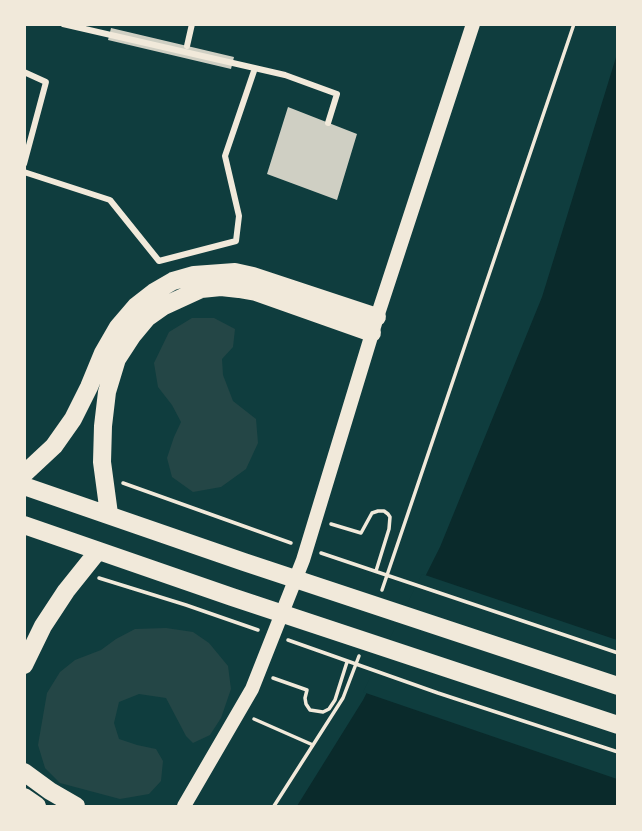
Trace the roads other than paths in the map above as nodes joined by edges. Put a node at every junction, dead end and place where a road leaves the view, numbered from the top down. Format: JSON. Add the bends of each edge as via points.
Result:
{"nodes":[{"id":1,"x":63,"y":24,"type":"edge"},
{"id":2,"x":192,"y":24,"type":"edge"},
{"id":3,"x":472,"y":24,"type":"edge"},
{"id":4,"x":187,"y":46,"type":"dead end"},
{"id":5,"x":255,"y":68,"type":"junction"},
{"id":6,"x":24,"y":72,"type":"edge"},
{"id":7,"x":328,"y":123,"type":"dead end"},
{"id":8,"x":24,"y":164,"type":"edge"},
{"id":9,"x":24,"y":172,"type":"edge"},
{"id":10,"x":375,"y":325,"type":"junction"},
{"id":11,"x":24,"y":474,"type":"edge"},
{"id":12,"x":24,"y":486,"type":"edge"},
{"id":13,"x":109,"y":514,"type":"junction"},
{"id":14,"x":24,"y":525,"type":"edge"},
{"id":15,"x":98,"y":551,"type":"junction"},
{"id":16,"x":24,"y":666,"type":"edge"},
{"id":17,"x":618,"y":686,"type":"edge"},
{"id":18,"x":618,"y":725,"type":"edge"},
{"id":19,"x":24,"y":772,"type":"edge"},
{"id":20,"x":24,"y":797,"type":"edge"},
{"id":21,"x":37,"y":807,"type":"edge"},
{"id":22,"x":76,"y":807,"type":"edge"},
{"id":23,"x":184,"y":807,"type":"edge"}],
"edges":[{"from":1,"to":5,"type":"street"},
{"from":2,"to":4,"type":"street"},
{"from":3,"to":10,"type":"main road"},
{"from":5,"to":7,"type":"street","via":[[337,94]]},
{"from":5,"to":9,"type":"street","via":[[225,156],[239,216],[236,241],[159,261],[110,200]]},
{"from":6,"to":8,"type":"street","via":[[46,82]]},
{"from":10,"to":11,"type":"main road","via":[[244,274],[205,274],[173,282],[136,306],[118,327],[73,419],[54,446]]},
{"from":10,"to":13,"type":"main road","via":[[222,287],[201,289],[147,318],[117,359],[107,392],[102,461]]},
{"from":10,"to":23,"type":"main road","via":[[303,560],[252,689]]},
{"from":12,"to":13,"type":"main road"},
{"from":13,"to":17,"type":"main road"},
{"from":14,"to":15,"type":"main road"},
{"from":15,"to":16,"type":"main road","via":[[43,626]]},
{"from":15,"to":18,"type":"main road"},
{"from":19,"to":22,"type":"main road"},
{"from":20,"to":21,"type":"main road"}]}
